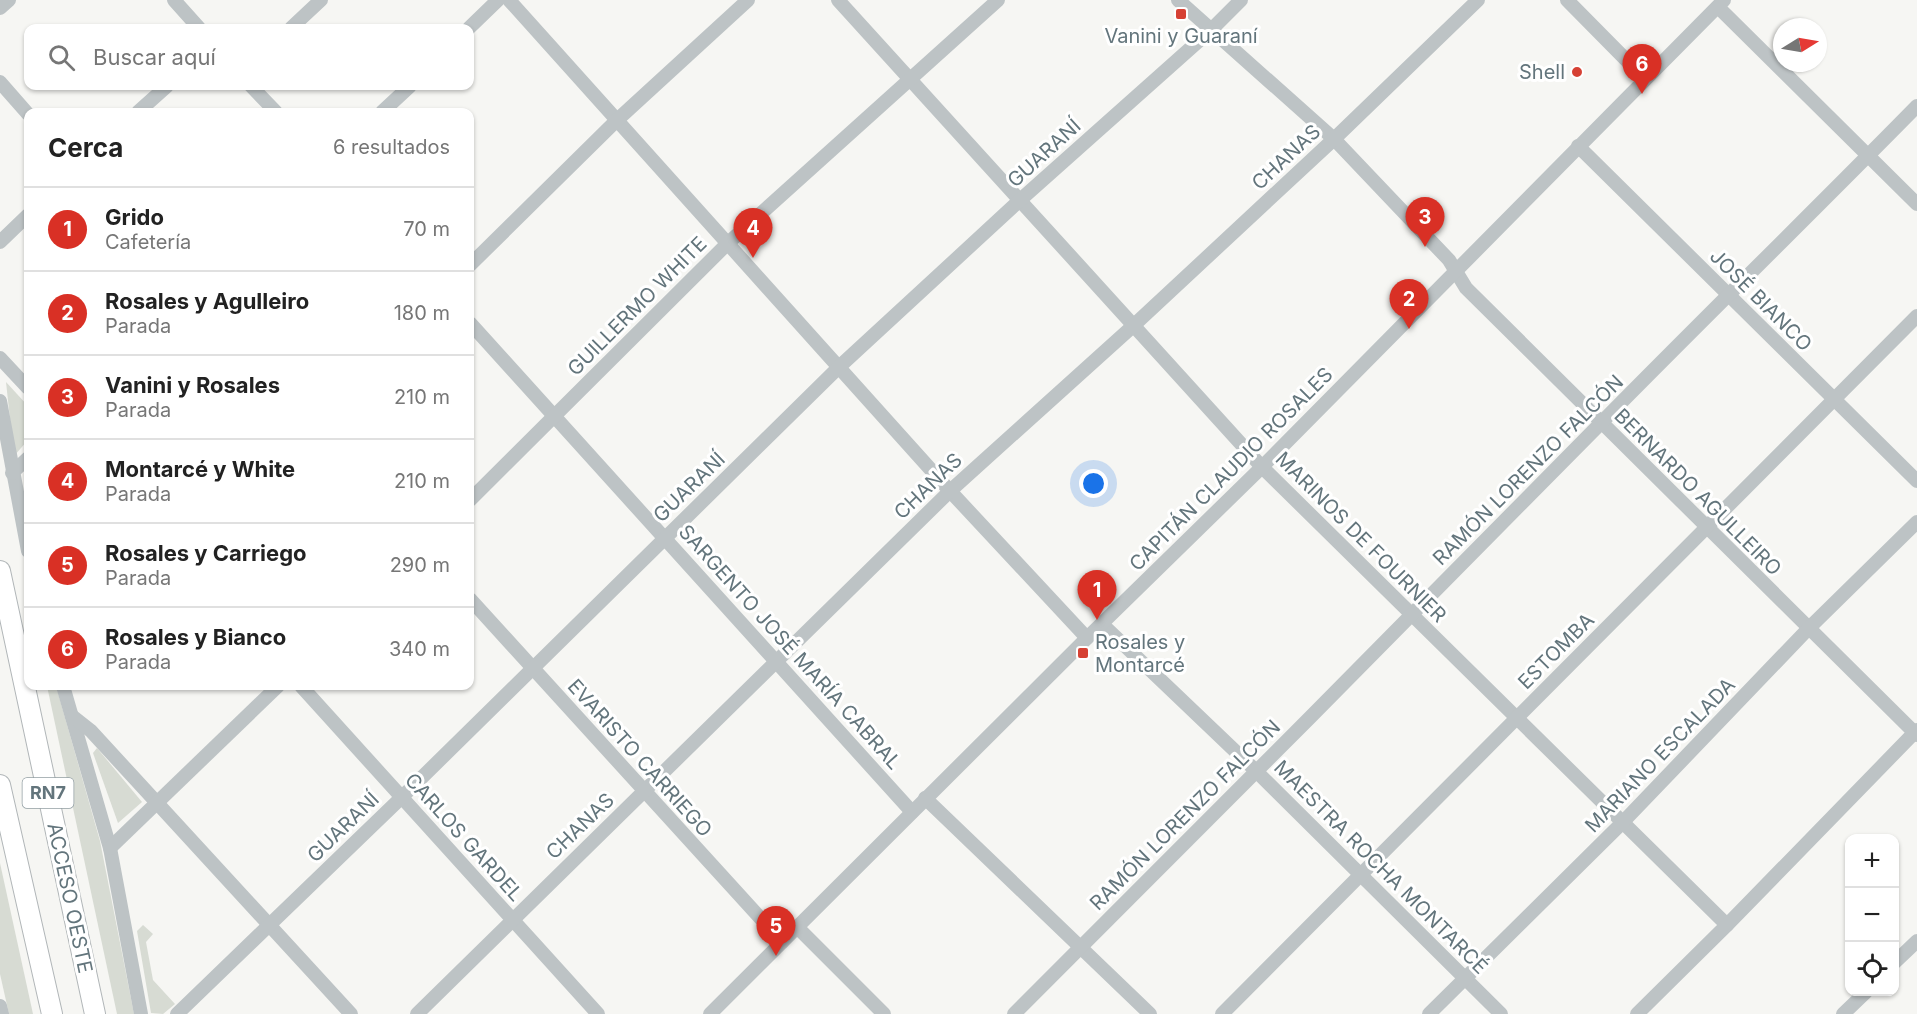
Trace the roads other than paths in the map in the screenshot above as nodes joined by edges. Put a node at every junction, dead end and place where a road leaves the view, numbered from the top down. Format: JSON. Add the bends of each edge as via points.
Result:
{"nodes":[{"id":1,"x":9,"y":0,"type":"edge"},
{"id":2,"x":321,"y":0,"type":"edge"},
{"id":3,"x":498,"y":0,"type":"edge"},
{"id":4,"x":509,"y":0,"type":"edge"},
{"id":5,"x":748,"y":0,"type":"edge"},
{"id":6,"x":838,"y":0,"type":"edge"},
{"id":7,"x":998,"y":0,"type":"edge"},
{"id":8,"x":1179,"y":0,"type":"edge"},
{"id":9,"x":1241,"y":0,"type":"edge"},
{"id":10,"x":1478,"y":0,"type":"edge"},
{"id":11,"x":1567,"y":0,"type":"edge"},
{"id":12,"x":181,"y":2,"type":"edge"},
{"id":13,"x":1721,"y":3,"type":"edge"},
{"id":14,"x":0,"y":8,"type":"edge"},
{"id":15,"x":196,"y":24,"type":"edge"},
{"id":16,"x":295,"y":24,"type":"edge"},
{"id":17,"x":473,"y":24,"type":"edge"},
{"id":18,"x":1211,"y":30,"type":"junction"},
{"id":19,"x":909,"y":79,"type":"junction"},
{"id":20,"x":1645,"y":79,"type":"junction"},
{"id":21,"x":0,"y":82,"type":"edge"},
{"id":22,"x":163,"y":90,"type":"edge"},
{"id":23,"x":255,"y":90,"type":"edge"},
{"id":24,"x":406,"y":90,"type":"edge"},
{"id":25,"x":1917,"y":106,"type":"edge"},
{"id":26,"x":142,"y":108,"type":"edge"},
{"id":27,"x":272,"y":108,"type":"edge"},
{"id":28,"x":386,"y":108,"type":"edge"},
{"id":29,"x":24,"y":109,"type":"edge"},
{"id":30,"x":616,"y":121,"type":"junction"},
{"id":31,"x":1334,"y":139,"type":"junction"},
{"id":32,"x":1578,"y":146,"type":"junction"},
{"id":33,"x":1869,"y":156,"type":"junction"},
{"id":34,"x":1019,"y":201,"type":"junction"},
{"id":35,"x":1917,"y":204,"type":"edge"},
{"id":36,"x":24,"y":220,"type":"edge"},
{"id":37,"x":0,"y":242,"type":"edge"},
{"id":38,"x":727,"y":244,"type":"junction"},
{"id":39,"x":474,"y":261,"type":"edge"},
{"id":40,"x":1456,"y":272,"type":"junction"},
{"id":41,"x":1730,"y":296,"type":"junction"},
{"id":42,"x":1917,"y":316,"type":"edge"},
{"id":43,"x":1133,"y":326,"type":"junction"},
{"id":44,"x":474,"y":328,"type":"edge"},
{"id":45,"x":0,"y":358,"type":"edge"},
{"id":46,"x":839,"y":368,"type":"junction"},
{"id":47,"x":24,"y":384,"type":"edge"},
{"id":48,"x":1833,"y":400,"type":"junction"},
{"id":49,"x":0,"y":401,"type":"edge"},
{"id":50,"x":553,"y":417,"type":"junction"},
{"id":51,"x":1601,"y":423,"type":"junction"},
{"id":52,"x":24,"y":462,"type":"edge"},
{"id":53,"x":1262,"y":467,"type":"junction"},
{"id":54,"x":12,"y":473,"type":"junction"},
{"id":55,"x":1917,"y":481,"type":"edge"},
{"id":56,"x":950,"y":491,"type":"junction"},
{"id":57,"x":474,"y":496,"type":"edge"},
{"id":58,"x":1917,"y":522,"type":"edge"},
{"id":59,"x":1707,"y":528,"type":"junction"},
{"id":60,"x":24,"y":532,"type":"edge"},
{"id":61,"x":665,"y":538,"type":"junction"},
{"id":62,"x":0,"y":571,"type":"edge"},
{"id":63,"x":474,"y":604,"type":"edge"},
{"id":64,"x":1413,"y":616,"type":"junction"},
{"id":65,"x":1102,"y":624,"type":"junction"},
{"id":66,"x":1809,"y":629,"type":"junction"},
{"id":67,"x":1087,"y":638,"type":"junction"},
{"id":68,"x":776,"y":662,"type":"junction"},
{"id":69,"x":531,"y":668,"type":"junction"},
{"id":70,"x":24,"y":683,"type":"edge"},
{"id":71,"x":26,"y":690,"type":"edge"},
{"id":72,"x":64,"y":690,"type":"edge"},
{"id":73,"x":274,"y":690,"type":"edge"},
{"id":74,"x":305,"y":690,"type":"edge"},
{"id":75,"x":72,"y":716,"type":"junction"},
{"id":76,"x":1516,"y":718,"type":"junction"},
{"id":77,"x":1916,"y":732,"type":"edge"},
{"id":78,"x":1256,"y":770,"type":"junction"},
{"id":79,"x":0,"y":785,"type":"edge"},
{"id":80,"x":644,"y":792,"type":"junction"},
{"id":81,"x":402,"y":797,"type":"junction"},
{"id":82,"x":926,"y":798,"type":"junction"},
{"id":83,"x":158,"y":802,"type":"junction"},
{"id":84,"x":912,"y":812,"type":"junction"},
{"id":85,"x":1623,"y":822,"type":"junction"},
{"id":86,"x":110,"y":848,"type":"junction"},
{"id":87,"x":1360,"y":875,"type":"junction"},
{"id":88,"x":512,"y":919,"type":"junction"},
{"id":89,"x":270,"y":925,"type":"junction"},
{"id":90,"x":1727,"y":925,"type":"junction"},
{"id":91,"x":797,"y":927,"type":"junction"},
{"id":92,"x":1917,"y":940,"type":"edge"},
{"id":93,"x":782,"y":942,"type":"junction"},
{"id":94,"x":1081,"y":947,"type":"junction"},
{"id":95,"x":1899,"y":958,"type":"edge"},
{"id":96,"x":1465,"y":978,"type":"junction"},
{"id":97,"x":1862,"y":996,"type":"edge"},
{"id":98,"x":0,"y":1006,"type":"edge"},
{"id":99,"x":2,"y":1014,"type":"edge"},
{"id":100,"x":52,"y":1014,"type":"edge"},
{"id":101,"x":95,"y":1014,"type":"edge"},
{"id":102,"x":141,"y":1014,"type":"edge"},
{"id":103,"x":177,"y":1014,"type":"edge"},
{"id":104,"x":351,"y":1014,"type":"edge"},
{"id":105,"x":417,"y":1014,"type":"edge"},
{"id":106,"x":598,"y":1014,"type":"edge"},
{"id":107,"x":710,"y":1014,"type":"edge"},
{"id":108,"x":884,"y":1014,"type":"edge"},
{"id":109,"x":1014,"y":1014,"type":"edge"},
{"id":110,"x":1150,"y":1014,"type":"edge"},
{"id":111,"x":1222,"y":1014,"type":"edge"},
{"id":112,"x":1429,"y":1014,"type":"edge"},
{"id":113,"x":1502,"y":1014,"type":"edge"},
{"id":114,"x":1637,"y":1014,"type":"edge"},
{"id":115,"x":1844,"y":1014,"type":"edge"}],
"edges":[{"from":1,"to":14,"type":"street"},
{"from":2,"to":16,"type":"street"},
{"from":3,"to":17,"type":"street"},
{"from":4,"to":30,"type":"street"},
{"from":5,"to":30,"type":"street"},
{"from":6,"to":19,"type":"street","name":"MARINOS DE FOURNIER"},
{"from":7,"to":19,"type":"street","name":"GUILLERMO WHITE"},
{"from":8,"to":18,"type":"street","name":"BERNARDO AGULLEIRO"},
{"from":9,"to":18,"type":"street","name":"GUARANÍ"},
{"from":10,"to":31,"type":"street","name":"CHANAS"},
{"from":11,"to":20,"type":"street"},
{"from":12,"to":15,"type":"street"},
{"from":13,"to":20,"type":"street","name":"CAPITÁN CLAUDIO ROSALES"},
{"from":13,"to":33,"type":"street"},
{"from":18,"to":31,"type":"street","name":"BERNARDO AGULLEIRO"},
{"from":18,"to":34,"type":"street","name":"GUARANÍ"},
{"from":19,"to":34,"type":"street","name":"MARINOS DE FOURNIER"},
{"from":19,"to":38,"type":"street","name":"GUILLERMO WHITE"},
{"from":20,"to":32,"type":"street","name":"CAPITÁN CLAUDIO ROSALES"},
{"from":21,"to":29,"type":"street"},
{"from":22,"to":26,"type":"street"},
{"from":23,"to":27,"type":"street"},
{"from":24,"to":28,"type":"street"},
{"from":25,"to":33,"type":"street","name":"RAMÓN LORENZO FALCÓN"},
{"from":30,"to":38,"type":"street"},
{"from":30,"to":39,"type":"street"},
{"from":31,"to":40,"type":"street","name":"BERNARDO AGULLEIRO"},
{"from":31,"to":43,"type":"street","name":"CHANAS"},
{"from":32,"to":40,"type":"street","name":"CAPITÁN CLAUDIO ROSALES"},
{"from":32,"to":41,"type":"street","name":"JOSÉ BIANCO"},
{"from":33,"to":35,"type":"street"},
{"from":33,"to":41,"type":"street","name":"RAMÓN LORENZO FALCÓN"},
{"from":34,"to":43,"type":"street","name":"MARINOS DE FOURNIER"},
{"from":34,"to":46,"type":"street","name":"GUARANÍ"},
{"from":36,"to":37,"type":"street"},
{"from":38,"to":46,"type":"street"},
{"from":38,"to":50,"type":"street","name":"GUILLERMO WHITE"},
{"from":40,"to":51,"type":"street","name":"BERNARDO AGULLEIRO","via":[[1466,288]]},
{"from":40,"to":53,"type":"street","name":"CAPITÁN CLAUDIO ROSALES"},
{"from":41,"to":48,"type":"street","name":"JOSÉ BIANCO"},
{"from":41,"to":51,"type":"street","name":"RAMÓN LORENZO FALCÓN"},
{"from":42,"to":48,"type":"street","name":"ESTOMBA"},
{"from":43,"to":53,"type":"street","name":"MARINOS DE FOURNIER"},
{"from":43,"to":56,"type":"street","name":"CHANAS"},
{"from":44,"to":50,"type":"street","name":"SARGENTO JOSÉ MARÍA CABRAL"},
{"from":45,"to":47,"type":"street"},
{"from":46,"to":56,"type":"street"},
{"from":46,"to":61,"type":"street","name":"GUARANÍ"},
{"from":48,"to":55,"type":"street","name":"JOSÉ BIANCO"},
{"from":48,"to":59,"type":"street","name":"ESTOMBA"},
{"from":49,"to":54,"type":"street"},
{"from":50,"to":57,"type":"street","name":"GUILLERMO WHITE"},
{"from":50,"to":61,"type":"street","name":"SARGENTO JOSÉ MARÍA CABRAL"},
{"from":51,"to":59,"type":"street","name":"BERNARDO AGULLEIRO"},
{"from":51,"to":64,"type":"street","name":"RAMÓN LORENZO FALCÓN"},
{"from":52,"to":54,"type":"street"},
{"from":53,"to":64,"type":"street","name":"MARINOS DE FOURNIER"},
{"from":53,"to":65,"type":"street","name":"CAPITÁN CLAUDIO ROSALES"},
{"from":54,"to":60,"type":"street"},
{"from":56,"to":67,"type":"street"},
{"from":56,"to":68,"type":"street","name":"CHANAS"},
{"from":58,"to":66,"type":"street","name":"MARIANO ESCALADA"},
{"from":59,"to":66,"type":"street","name":"BERNARDO AGULLEIRO"},
{"from":59,"to":76,"type":"street","name":"ESTOMBA"},
{"from":61,"to":68,"type":"street","name":"SARGENTO JOSÉ MARÍA CABRAL"},
{"from":61,"to":69,"type":"street","name":"GUARANÍ"},
{"from":62,"to":70,"type":"highway","name":"ACCESO OESTE","number":"RN7"},
{"from":63,"to":69,"type":"street","name":"EVARISTO CARRIEGO"},
{"from":64,"to":76,"type":"street","name":"MARINOS DE FOURNIER"},
{"from":64,"to":78,"type":"street","name":"RAMÓN LORENZO FALCÓN"},
{"from":65,"to":67,"type":"street","name":"CAPITÁN CLAUDIO ROSALES"},
{"from":65,"to":78,"type":"street","name":"MAESTRA ROCHA MONTARCÉ"},
{"from":66,"to":77,"type":"street","name":"BERNARDO AGULLEIRO"},
{"from":66,"to":85,"type":"street","name":"MARIANO ESCALADA"},
{"from":67,"to":82,"type":"street","name":"CAPITÁN CLAUDIO ROSALES"},
{"from":68,"to":80,"type":"street","name":"CHANAS"},
{"from":68,"to":84,"type":"street","name":"SARGENTO JOSÉ MARÍA CABRAL"},
{"from":69,"to":80,"type":"street","name":"EVARISTO CARRIEGO"},
{"from":69,"to":81,"type":"street","name":"GUARANÍ"},
{"from":71,"to":101,"type":"highway","name":"ACCESO OESTE","number":"RN7"},
{"from":72,"to":75,"type":"street"},
{"from":73,"to":83,"type":"street"},
{"from":74,"to":81,"type":"street","name":"CARLOS GARDEL"},
{"from":75,"to":83,"type":"street","via":[[92,731]]},
{"from":75,"to":86,"type":"street"},
{"from":76,"to":85,"type":"street","name":"MARINOS DE FOURNIER"},
{"from":76,"to":87,"type":"street","name":"ESTOMBA"},
{"from":77,"to":90,"type":"street"},
{"from":78,"to":87,"type":"street","name":"MAESTRA ROCHA MONTARCÉ"},
{"from":78,"to":94,"type":"street","name":"RAMÓN LORENZO FALCÓN"},
{"from":79,"to":100,"type":"highway","number":"RN7"},
{"from":80,"to":88,"type":"street","name":"CHANAS"},
{"from":80,"to":93,"type":"street","name":"EVARISTO CARRIEGO"},
{"from":81,"to":88,"type":"street","name":"CARLOS GARDEL"},
{"from":81,"to":89,"type":"street","name":"GUARANÍ"},
{"from":82,"to":84,"type":"street","name":"CAPITÁN CLAUDIO ROSALES"},
{"from":82,"to":94,"type":"street"},
{"from":83,"to":86,"type":"street"},
{"from":83,"to":89,"type":"street"},
{"from":84,"to":91,"type":"street","name":"CAPITÁN CLAUDIO ROSALES"},
{"from":85,"to":90,"type":"street","name":"MARINOS DE FOURNIER"},
{"from":85,"to":96,"type":"street","name":"MARIANO ESCALADA"},
{"from":86,"to":102,"type":"street"},
{"from":87,"to":96,"type":"street","name":"MAESTRA ROCHA MONTARCÉ"},
{"from":87,"to":111,"type":"street","name":"ESTOMBA"},
{"from":88,"to":105,"type":"street","name":"CHANAS"},
{"from":88,"to":106,"type":"street","name":"CARLOS GARDEL"},
{"from":89,"to":103,"type":"street","name":"GUARANÍ"},
{"from":89,"to":104,"type":"street"},
{"from":90,"to":114,"type":"street"},
{"from":91,"to":93,"type":"street","name":"CAPITÁN CLAUDIO ROSALES"},
{"from":91,"to":108,"type":"street"},
{"from":92,"to":95,"type":"street"},
{"from":93,"to":107,"type":"street","name":"CAPITÁN CLAUDIO ROSALES"},
{"from":94,"to":109,"type":"street","name":"RAMÓN LORENZO FALCÓN"},
{"from":94,"to":110,"type":"street"},
{"from":96,"to":112,"type":"street","name":"MARIANO ESCALADA"},
{"from":96,"to":113,"type":"street","name":"MAESTRA ROCHA MONTARCÉ"},
{"from":97,"to":115,"type":"street"},
{"from":98,"to":99,"type":"street"}]}
